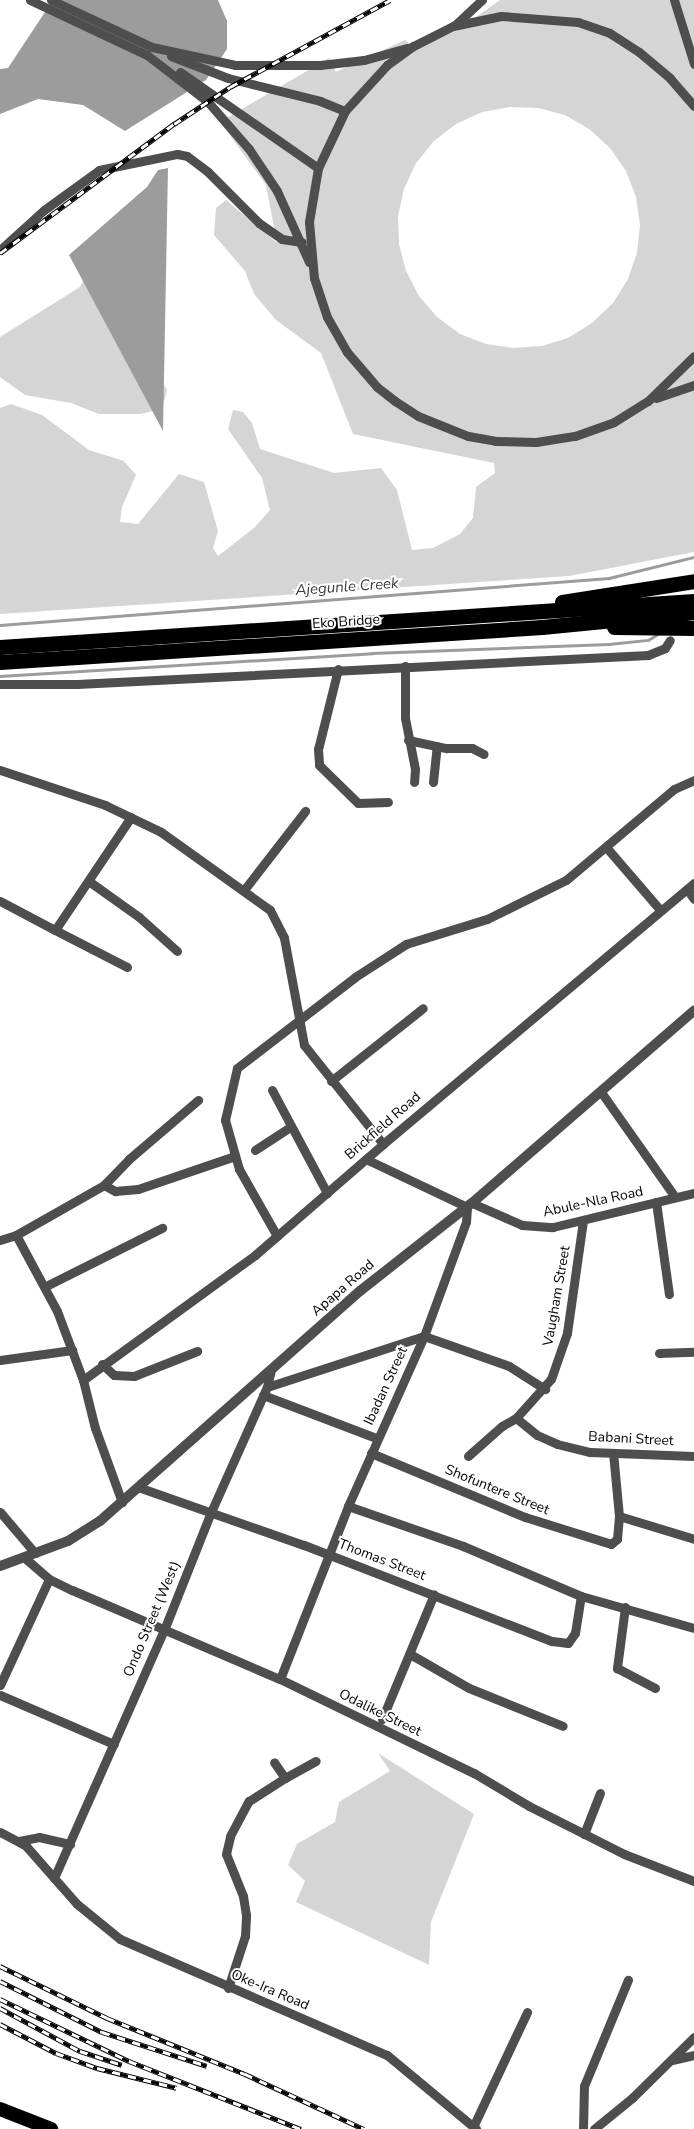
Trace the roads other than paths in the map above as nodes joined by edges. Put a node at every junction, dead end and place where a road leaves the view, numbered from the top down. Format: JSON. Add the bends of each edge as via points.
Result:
{"nodes":[{"id":1,"x":30,"y":0,"type":"edge"},
{"id":2,"x":51,"y":0,"type":"edge"},
{"id":3,"x":482,"y":0,"type":"edge"},
{"id":4,"x":674,"y":0,"type":"edge"},
{"id":5,"x":453,"y":26,"type":"junction"},
{"id":6,"x":412,"y":46,"type":"junction"},
{"id":7,"x":149,"y":51,"type":"junction"},
{"id":8,"x":694,"y":64,"type":"edge"},
{"id":9,"x":212,"y":98,"type":"junction"},
{"id":10,"x":694,"y":106,"type":"edge"},
{"id":11,"x":345,"y":111,"type":"junction"},
{"id":12,"x":318,"y":168,"type":"junction"},
{"id":13,"x":302,"y":242,"type":"junction"},
{"id":14,"x":0,"y":250,"type":"edge"},
{"id":15,"x":314,"y":278,"type":"junction"},
{"id":16,"x":694,"y":356,"type":"edge"},
{"id":17,"x":694,"y":385,"type":"edge"},
{"id":18,"x":648,"y":401,"type":"junction"},
{"id":19,"x":694,"y":581,"type":"edge"},
{"id":20,"x":694,"y":600,"type":"edge"},
{"id":21,"x":516,"y":612,"type":"junction"},
{"id":22,"x":694,"y":612,"type":"edge"},
{"id":23,"x":542,"y":627,"type":"junction"},
{"id":24,"x":694,"y":628,"type":"edge"},
{"id":25,"x":670,"y":640,"type":"dead end"},
{"id":26,"x":0,"y":647,"type":"edge"},
{"id":27,"x":0,"y":662,"type":"edge"},
{"id":28,"x":405,"y":666,"type":"junction"},
{"id":29,"x":338,"y":669,"type":"junction"},
{"id":30,"x":0,"y":684,"type":"edge"},
{"id":31,"x":408,"y":740,"type":"junction"},
{"id":32,"x":437,"y":746,"type":"junction"},
{"id":33,"x":484,"y":754,"type":"dead end"},
{"id":34,"x":0,"y":770,"type":"edge"},
{"id":35,"x":694,"y":780,"type":"edge"},
{"id":36,"x":414,"y":782,"type":"dead end"},
{"id":37,"x":433,"y":782,"type":"dead end"},
{"id":38,"x":388,"y":802,"type":"dead end"},
{"id":39,"x":305,"y":811,"type":"dead end"},
{"id":40,"x":131,"y":817,"type":"junction"},
{"id":41,"x":606,"y":847,"type":"junction"},
{"id":42,"x":90,"y":882,"type":"junction"},
{"id":43,"x":691,"y":886,"type":"edge"},
{"id":44,"x":244,"y":890,"type":"junction"},
{"id":45,"x":694,"y":899,"type":"edge"},
{"id":46,"x":0,"y":902,"type":"edge"},
{"id":47,"x":661,"y":911,"type":"junction"},
{"id":48,"x":55,"y":930,"type":"junction"},
{"id":49,"x":177,"y":952,"type":"dead end"},
{"id":50,"x":127,"y":967,"type":"dead end"},
{"id":51,"x":423,"y":1008,"type":"dead end"},
{"id":52,"x":694,"y":1010,"type":"edge"},
{"id":53,"x":299,"y":1022,"type":"junction"},
{"id":54,"x":331,"y":1081,"type":"junction"},
{"id":55,"x":272,"y":1090,"type":"dead end"},
{"id":56,"x":601,"y":1092,"type":"junction"},
{"id":57,"x":198,"y":1100,"type":"dead end"},
{"id":58,"x":290,"y":1127,"type":"junction"},
{"id":59,"x":382,"y":1144,"type":"junction"},
{"id":60,"x":255,"y":1150,"type":"dead end"},
{"id":61,"x":235,"y":1156,"type":"junction"},
{"id":62,"x":366,"y":1159,"type":"junction"},
{"id":63,"x":104,"y":1185,"type":"junction"},
{"id":64,"x":327,"y":1193,"type":"junction"},
{"id":65,"x":694,"y":1193,"type":"edge"},
{"id":66,"x":675,"y":1197,"type":"junction"},
{"id":67,"x":656,"y":1202,"type":"junction"},
{"id":68,"x":469,"y":1205,"type":"junction"},
{"id":69,"x":583,"y":1221,"type":"junction"},
{"id":70,"x":162,"y":1228,"type":"dead end"},
{"id":71,"x":16,"y":1235,"type":"junction"},
{"id":72,"x":277,"y":1236,"type":"junction"},
{"id":73,"x":0,"y":1240,"type":"edge"},
{"id":74,"x":46,"y":1286,"type":"junction"},
{"id":75,"x":669,"y":1294,"type":"dead end"},
{"id":76,"x":424,"y":1336,"type":"junction"},
{"id":77,"x":72,"y":1350,"type":"junction"},
{"id":78,"x":197,"y":1350,"type":"dead end"},
{"id":79,"x":694,"y":1352,"type":"edge"},
{"id":80,"x":659,"y":1353,"type":"dead end"},
{"id":81,"x":0,"y":1360,"type":"edge"},
{"id":82,"x":102,"y":1364,"type":"junction"},
{"id":83,"x":271,"y":1369,"type":"junction"},
{"id":84,"x":83,"y":1380,"type":"junction"},
{"id":85,"x":545,"y":1389,"type":"junction"},
{"id":86,"x":265,"y":1391,"type":"junction"},
{"id":87,"x":516,"y":1418,"type":"junction"},
{"id":88,"x":376,"y":1438,"type":"junction"},
{"id":89,"x":371,"y":1453,"type":"junction"},
{"id":90,"x":613,"y":1453,"type":"junction"},
{"id":91,"x":468,"y":1456,"type":"dead end"},
{"id":92,"x":694,"y":1456,"type":"edge"},
{"id":93,"x":138,"y":1487,"type":"junction"},
{"id":94,"x":122,"y":1502,"type":"junction"},
{"id":95,"x":348,"y":1506,"type":"junction"},
{"id":96,"x":0,"y":1512,"type":"edge"},
{"id":97,"x":212,"y":1512,"type":"junction"},
{"id":98,"x":619,"y":1516,"type":"junction"},
{"id":99,"x":694,"y":1538,"type":"edge"},
{"id":100,"x":35,"y":1553,"type":"junction"},
{"id":101,"x":329,"y":1555,"type":"junction"},
{"id":102,"x":26,"y":1559,"type":"junction"},
{"id":103,"x":0,"y":1566,"type":"edge"},
{"id":104,"x":49,"y":1579,"type":"junction"},
{"id":105,"x":434,"y":1594,"type":"junction"},
{"id":106,"x":581,"y":1596,"type":"junction"},
{"id":107,"x":625,"y":1607,"type":"junction"},
{"id":108,"x":694,"y":1628,"type":"edge"},
{"id":109,"x":164,"y":1630,"type":"junction"},
{"id":110,"x":410,"y":1654,"type":"junction"},
{"id":111,"x":280,"y":1679,"type":"junction"},
{"id":112,"x":0,"y":1685,"type":"edge"},
{"id":113,"x":655,"y":1688,"type":"dead end"},
{"id":114,"x":0,"y":1695,"type":"edge"},
{"id":115,"x":382,"y":1719,"type":"dead end"},
{"id":116,"x":563,"y":1726,"type":"dead end"},
{"id":117,"x":114,"y":1744,"type":"junction"},
{"id":118,"x":316,"y":1761,"type":"dead end"},
{"id":119,"x":274,"y":1762,"type":"dead end"},
{"id":120,"x":285,"y":1778,"type":"junction"},
{"id":121,"x":600,"y":1793,"type":"dead end"},
{"id":122,"x":0,"y":1832,"type":"edge"},
{"id":123,"x":584,"y":1834,"type":"junction"},
{"id":124,"x":20,"y":1841,"type":"junction"},
{"id":125,"x":70,"y":1844,"type":"junction"},
{"id":126,"x":54,"y":1878,"type":"junction"},
{"id":127,"x":694,"y":1881,"type":"edge"},
{"id":128,"x":628,"y":1980,"type":"dead end"},
{"id":129,"x":228,"y":1988,"type":"junction"},
{"id":130,"x":527,"y":2012,"type":"dead end"},
{"id":131,"x":694,"y":2037,"type":"edge"},
{"id":132,"x":694,"y":2055,"type":"edge"},
{"id":133,"x":670,"y":2061,"type":"junction"},
{"id":134,"x":0,"y":2109,"type":"edge"},
{"id":135,"x":474,"y":2128,"type":"edge"},
{"id":136,"x":51,"y":2129,"type":"edge"},
{"id":137,"x":583,"y":2129,"type":"edge"},
{"id":138,"x":594,"y":2129,"type":"edge"}],
"edges":[{"from":1,"to":7,"type":"street"},
{"from":2,"to":7,"type":"street"},
{"from":3,"to":5,"type":"street"},
{"from":4,"to":8,"type":"street"},
{"from":5,"to":6,"type":"street"},
{"from":5,"to":10,"type":"street","via":[[501,16],[578,22],[610,33],[638,52],[670,78]]},
{"from":6,"to":7,"type":"street","via":[[346,62],[260,67]]},
{"from":6,"to":11,"type":"street","via":[[370,81]]},
{"from":7,"to":9,"type":"street"},
{"from":7,"to":11,"type":"street","via":[[228,78],[320,101]]},
{"from":9,"to":12,"type":"street"},
{"from":9,"to":13,"type":"street","via":[[277,191]]},
{"from":11,"to":12,"type":"street"},
{"from":12,"to":15,"type":"street","via":[[309,222]]},
{"from":13,"to":14,"type":"street","via":[[282,239],[259,223],[208,172],[188,156],[177,154],[99,170],[44,210]]},
{"from":13,"to":15,"type":"street"},
{"from":15,"to":18,"type":"street","via":[[327,317],[347,352],[378,387],[418,416],[452,430],[495,441],[536,442],[575,436],[614,422]]},
{"from":16,"to":18,"type":"street"},
{"from":17,"to":18,"type":"street"},
{"from":19,"to":21,"type":"highway","via":[[600,594]]},
{"from":20,"to":21,"type":"highway","name":"Eko Bridge"},
{"from":21,"to":26,"type":"highway","name":"Eko Bridge"},
{"from":22,"to":23,"type":"highway","name":"Eko Bridge"},
{"from":23,"to":24,"type":"highway"},
{"from":23,"to":27,"type":"highway","name":"Eko Bridge"},
{"from":25,"to":28,"type":"street","via":[[665,648],[648,654]]},
{"from":28,"to":29,"type":"street"},
{"from":28,"to":31,"type":"street","via":[[404,718]]},
{"from":29,"to":30,"type":"street","via":[[77,684]]},
{"from":29,"to":38,"type":"street","via":[[318,749],[319,765],[358,803]]},
{"from":31,"to":32,"type":"street"},
{"from":31,"to":36,"type":"street","via":[[415,769]]},
{"from":32,"to":33,"type":"street","via":[[472,748]]},
{"from":32,"to":37,"type":"street"},
{"from":34,"to":40,"type":"street","via":[[61,789]]},
{"from":35,"to":41,"type":"street","via":[[674,789]]},
{"from":39,"to":44,"type":"street"},
{"from":40,"to":42,"type":"street"},
{"from":40,"to":44,"type":"street","via":[[162,832]]},
{"from":41,"to":47,"type":"street"},
{"from":41,"to":53,"type":"street","via":[[544,894],[488,919],[399,948],[355,977]]},
{"from":42,"to":48,"type":"street"},
{"from":42,"to":49,"type":"street","via":[[139,917]]},
{"from":43,"to":45,"type":"street"},
{"from":43,"to":47,"type":"street","name":"Brickfield Road"},
{"from":44,"to":53,"type":"street","via":[[270,910],[279,924]]},
{"from":46,"to":48,"type":"street"},
{"from":47,"to":59,"type":"street","name":"Brickfield Road"},
{"from":48,"to":50,"type":"street"},
{"from":51,"to":54,"type":"street"},
{"from":52,"to":56,"type":"street","name":"Apapa Road"},
{"from":53,"to":54,"type":"street","via":[[300,1037],[307,1051]]},
{"from":53,"to":61,"type":"street","via":[[235,1070],[225,1120]]},
{"from":54,"to":59,"type":"street"},
{"from":55,"to":58,"type":"street"},
{"from":56,"to":66,"type":"street"},
{"from":56,"to":68,"type":"street","name":"Apapa Road"},
{"from":57,"to":63,"type":"street","via":[[129,1159]]},
{"from":58,"to":60,"type":"street"},
{"from":58,"to":64,"type":"street"},
{"from":59,"to":62,"type":"street","name":"Brickfield Road"},
{"from":61,"to":63,"type":"street","via":[[138,1189],[115,1191]]},
{"from":61,"to":72,"type":"street","via":[[251,1193]]},
{"from":62,"to":64,"type":"street","name":"Brickfield Road"},
{"from":62,"to":68,"type":"street"},
{"from":63,"to":71,"type":"street"},
{"from":64,"to":72,"type":"street","name":"Brickfield Road"},
{"from":65,"to":66,"type":"street","name":"Abule-Nla Road"},
{"from":66,"to":67,"type":"street","name":"Abule-Nla Road"},
{"from":67,"to":69,"type":"street","name":"Abule-Nla Road"},
{"from":67,"to":75,"type":"street"},
{"from":68,"to":69,"type":"street","name":"Abule-Nla Road","via":[[536,1228]]},
{"from":68,"to":76,"type":"street","name":"Ibadan Street","via":[[466,1222]]},
{"from":68,"to":83,"type":"street","name":"Apapa Road","via":[[360,1291]]},
{"from":69,"to":85,"type":"street","name":"Vaugham Street","via":[[567,1333]]},
{"from":70,"to":74,"type":"street"},
{"from":71,"to":73,"type":"street"},
{"from":71,"to":74,"type":"street"},
{"from":72,"to":82,"type":"street","name":"Brickfield Road"},
{"from":74,"to":77,"type":"street"},
{"from":76,"to":85,"type":"street","via":[[509,1366]]},
{"from":76,"to":86,"type":"street"},
{"from":76,"to":88,"type":"street","name":"Ibadan Street"},
{"from":77,"to":81,"type":"street"},
{"from":77,"to":84,"type":"street"},
{"from":78,"to":82,"type":"street","via":[[134,1376],[114,1376]]},
{"from":79,"to":80,"type":"street"},
{"from":82,"to":84,"type":"street","name":"Brickfield Road"},
{"from":83,"to":86,"type":"street","name":"Ondo Street (West)"},
{"from":83,"to":93,"type":"street","name":"Apapa Road"},
{"from":84,"to":94,"type":"street","via":[[95,1428]]},
{"from":85,"to":87,"type":"street","name":"Vaugham Street"},
{"from":86,"to":88,"type":"street"},
{"from":86,"to":97,"type":"street","name":"Ondo Street (West)"},
{"from":87,"to":90,"type":"street","name":"Babani Street","via":[[537,1435],[557,1444]]},
{"from":87,"to":91,"type":"street","name":"Vaugham Street"},
{"from":88,"to":89,"type":"street","name":"Ibadan Street"},
{"from":89,"to":95,"type":"street","name":"Ibadan Street"},
{"from":89,"to":98,"type":"street","name":"Shofuntere Street","via":[[525,1517],[602,1543],[615,1544]]},
{"from":90,"to":92,"type":"street","name":"Babani Street"},
{"from":90,"to":98,"type":"street"},
{"from":93,"to":94,"type":"street","name":"Apapa Road"},
{"from":93,"to":97,"type":"street","name":"Thomas Street"},
{"from":94,"to":100,"type":"street","name":"Apapa Road","via":[[78,1536]]},
{"from":95,"to":101,"type":"street","name":"Ibadan Street"},
{"from":95,"to":106,"type":"street","via":[[463,1546]]},
{"from":96,"to":100,"type":"street"},
{"from":97,"to":101,"type":"street","name":"Thomas Street"},
{"from":97,"to":109,"type":"street","name":"Ondo Street (West)"},
{"from":98,"to":99,"type":"street"},
{"from":100,"to":102,"type":"street","name":"Apapa Road"},
{"from":101,"to":105,"type":"street","name":"Thomas Street"},
{"from":101,"to":111,"type":"street","name":"Ibadan Street"},
{"from":102,"to":103,"type":"street","name":"Apapa Road"},
{"from":102,"to":104,"type":"street","name":"Odalike Street"},
{"from":104,"to":109,"type":"street","name":"Odalike Street"},
{"from":104,"to":112,"type":"street"},
{"from":105,"to":106,"type":"street","name":"Thomas Street","via":[[564,1643],[568,1643],[574,1633]]},
{"from":105,"to":110,"type":"street"},
{"from":106,"to":107,"type":"street"},
{"from":107,"to":108,"type":"street"},
{"from":107,"to":113,"type":"street","via":[[617,1668]]},
{"from":109,"to":111,"type":"street","name":"Odalike Street"},
{"from":109,"to":117,"type":"street","name":"Ondo Street (West)"},
{"from":110,"to":115,"type":"street"},
{"from":110,"to":116,"type":"street","via":[[469,1688]]},
{"from":111,"to":123,"type":"street","name":"Odalike Street","via":[[474,1773]]},
{"from":114,"to":117,"type":"street"},
{"from":117,"to":125,"type":"street","name":"Ondo Street (West)"},
{"from":118,"to":120,"type":"street"},
{"from":119,"to":120,"type":"street"},
{"from":120,"to":129,"type":"street","via":[[249,1801],[230,1836],[226,1854],[243,1896],[246,1915],[245,1936]]},
{"from":121,"to":123,"type":"street"},
{"from":122,"to":124,"type":"street"},
{"from":123,"to":127,"type":"street","name":"Odalike Street","via":[[624,1854]]},
{"from":124,"to":125,"type":"street","via":[[38,1837]]},
{"from":124,"to":126,"type":"street","name":"Oke-Ira Road"},
{"from":125,"to":126,"type":"street","name":"Ondo Street (West)"},
{"from":126,"to":129,"type":"street","name":"Oke-Ira Road","via":[[99,1924],[120,1938]]},
{"from":128,"to":137,"type":"street","via":[[584,2086]]},
{"from":129,"to":135,"type":"street","name":"Oke-Ira Road","via":[[387,2055]]},
{"from":130,"to":135,"type":"street"},
{"from":131,"to":133,"type":"street"},
{"from":132,"to":133,"type":"street"},
{"from":133,"to":138,"type":"street"},
{"from":134,"to":136,"type":"highway"}]}
